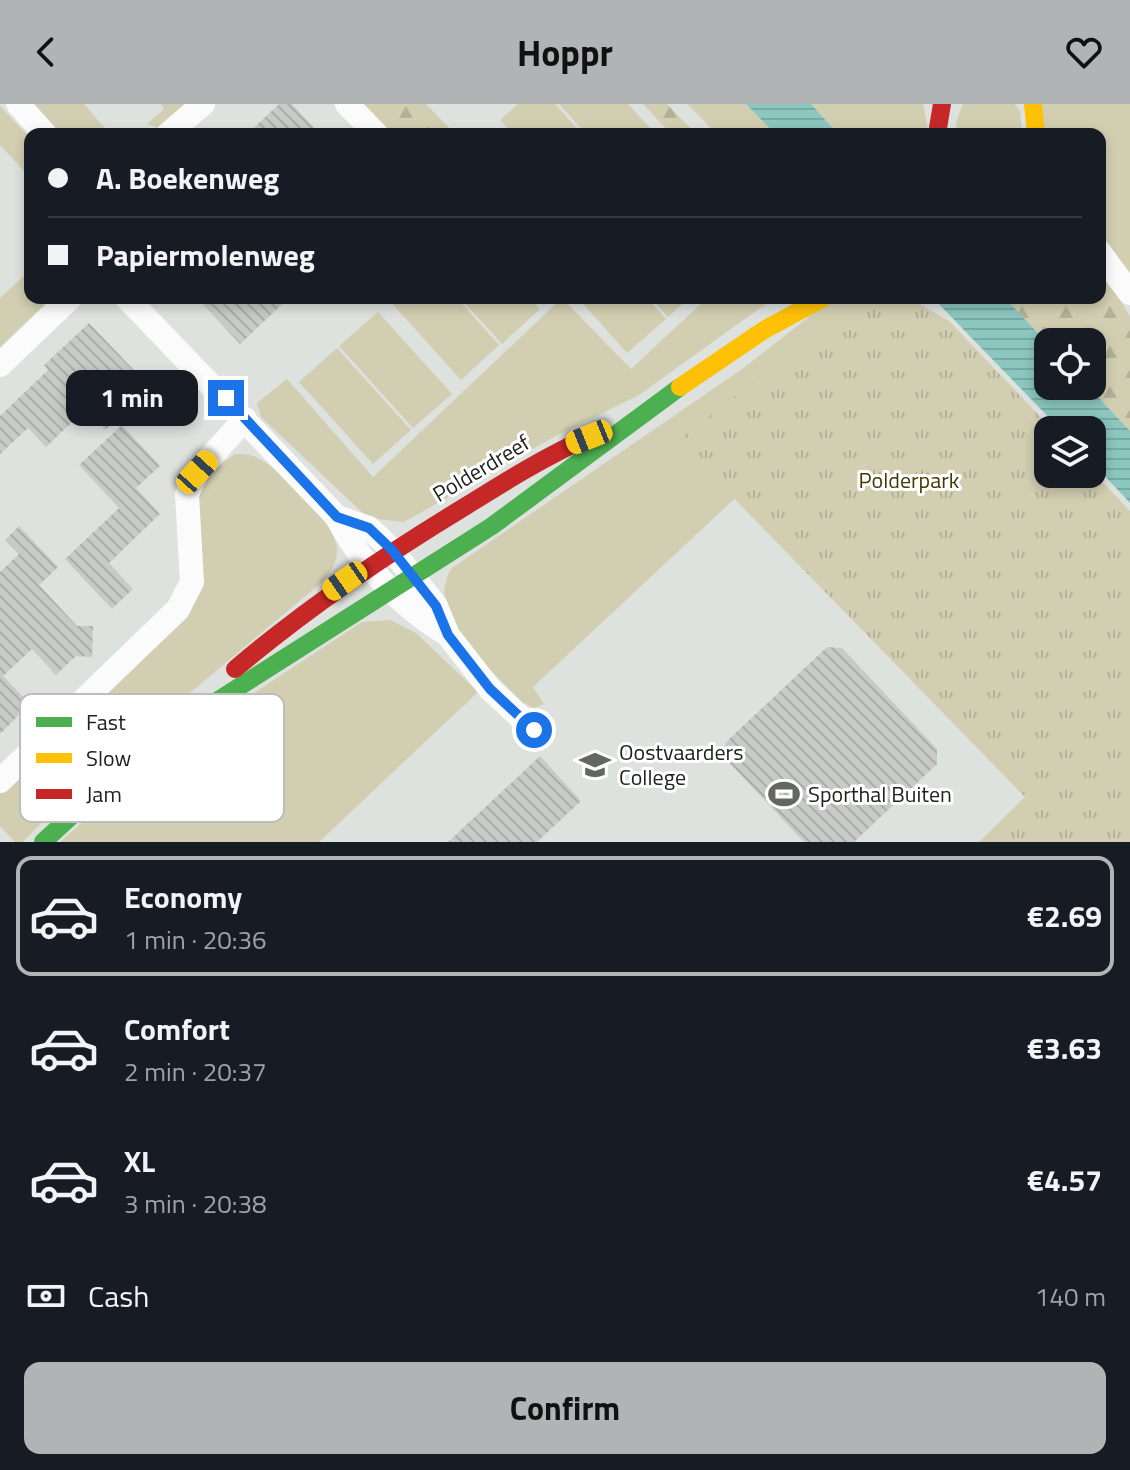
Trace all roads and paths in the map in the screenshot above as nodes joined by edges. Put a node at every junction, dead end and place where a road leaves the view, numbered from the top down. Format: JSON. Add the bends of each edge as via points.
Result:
{"nodes":[{"id":1,"x":18,"y":104,"type":"edge"},
{"id":2,"x":203,"y":104,"type":"edge"},
{"id":3,"x":347,"y":104,"type":"edge"},
{"id":4,"x":1033,"y":104,"type":"edge"},
{"id":5,"x":940,"y":105,"type":"edge"},
{"id":6,"x":40,"y":128,"type":"edge"},
{"id":7,"x":175,"y":128,"type":"edge"},
{"id":8,"x":370,"y":128,"type":"edge"},
{"id":9,"x":938,"y":128,"type":"edge"},
{"id":10,"x":1035,"y":128,"type":"edge"},
{"id":11,"x":1106,"y":261,"type":"edge"},
{"id":12,"x":1130,"y":293,"type":"edge"},
{"id":13,"x":64,"y":304,"type":"edge"},
{"id":14,"x":133,"y":304,"type":"edge"},
{"id":15,"x":784,"y":304,"type":"edge"},
{"id":16,"x":812,"y":304,"type":"edge"},
{"id":17,"x":764,"y":330,"type":"junction"},
{"id":18,"x":0,"y":365,"type":"edge"},
{"id":19,"x":245,"y":419,"type":"junction"},
{"id":20,"x":624,"y":425,"type":"junction"},
{"id":21,"x":337,"y":517,"type":"junction"},
{"id":22,"x":392,"y":550,"type":"junction"},
{"id":23,"x":369,"y":564,"type":"junction"},
{"id":24,"x":414,"y":577,"type":"junction"},
{"id":25,"x":393,"y":591,"type":"junction"},
{"id":26,"x":448,"y":635,"type":"junction"},
{"id":27,"x":90,"y":694,"type":"edge"},
{"id":28,"x":208,"y":694,"type":"edge"},
{"id":29,"x":229,"y":694,"type":"edge"},
{"id":30,"x":534,"y":730,"type":"dead end"},
{"id":31,"x":20,"y":762,"type":"edge"},
{"id":32,"x":0,"y":781,"type":"edge"},
{"id":33,"x":65,"y":822,"type":"edge"},
{"id":34,"x":44,"y":841,"type":"edge"}],
"edges":[{"from":1,"to":6,"type":"street"},
{"from":2,"to":7,"type":"street"},
{"from":3,"to":8,"type":"street"},
{"from":4,"to":10,"type":"main road"},
{"from":5,"to":9,"type":"main road"},
{"from":11,"to":12,"type":"street"},
{"from":13,"to":18,"type":"street"},
{"from":14,"to":19,"type":"street"},
{"from":15,"to":17,"type":"main road"},
{"from":16,"to":17,"type":"main road"},
{"from":17,"to":20,"type":"main road"},
{"from":19,"to":21,"type":"street"},
{"from":19,"to":27,"type":"street","via":[[197,472],[187,494],[192,582],[178,609]]},
{"from":20,"to":22,"type":"main road","name":"Polderdreef","via":[[554,451]]},
{"from":20,"to":24,"type":"main road","name":"Polderdreef","via":[[565,474]]},
{"from":21,"to":22,"type":"street","via":[[369,528]]},
{"from":21,"to":23,"type":"street"},
{"from":22,"to":23,"type":"main road","name":"Polderdreef"},
{"from":22,"to":24,"type":"street"},
{"from":23,"to":25,"type":"street"},
{"from":23,"to":28,"type":"main road","name":"Polderdreef","via":[[298,615]]},
{"from":24,"to":25,"type":"main road","name":"Polderdreef"},
{"from":24,"to":26,"type":"street","via":[[436,606]]},
{"from":25,"to":26,"type":"street","via":[[421,619]]},
{"from":25,"to":29,"type":"main road","name":"Polderdreef"},
{"from":26,"to":30,"type":"street","via":[[503,704]]},
{"from":31,"to":32,"type":"street"},
{"from":33,"to":34,"type":"main road","name":"Polderdreef"}]}
